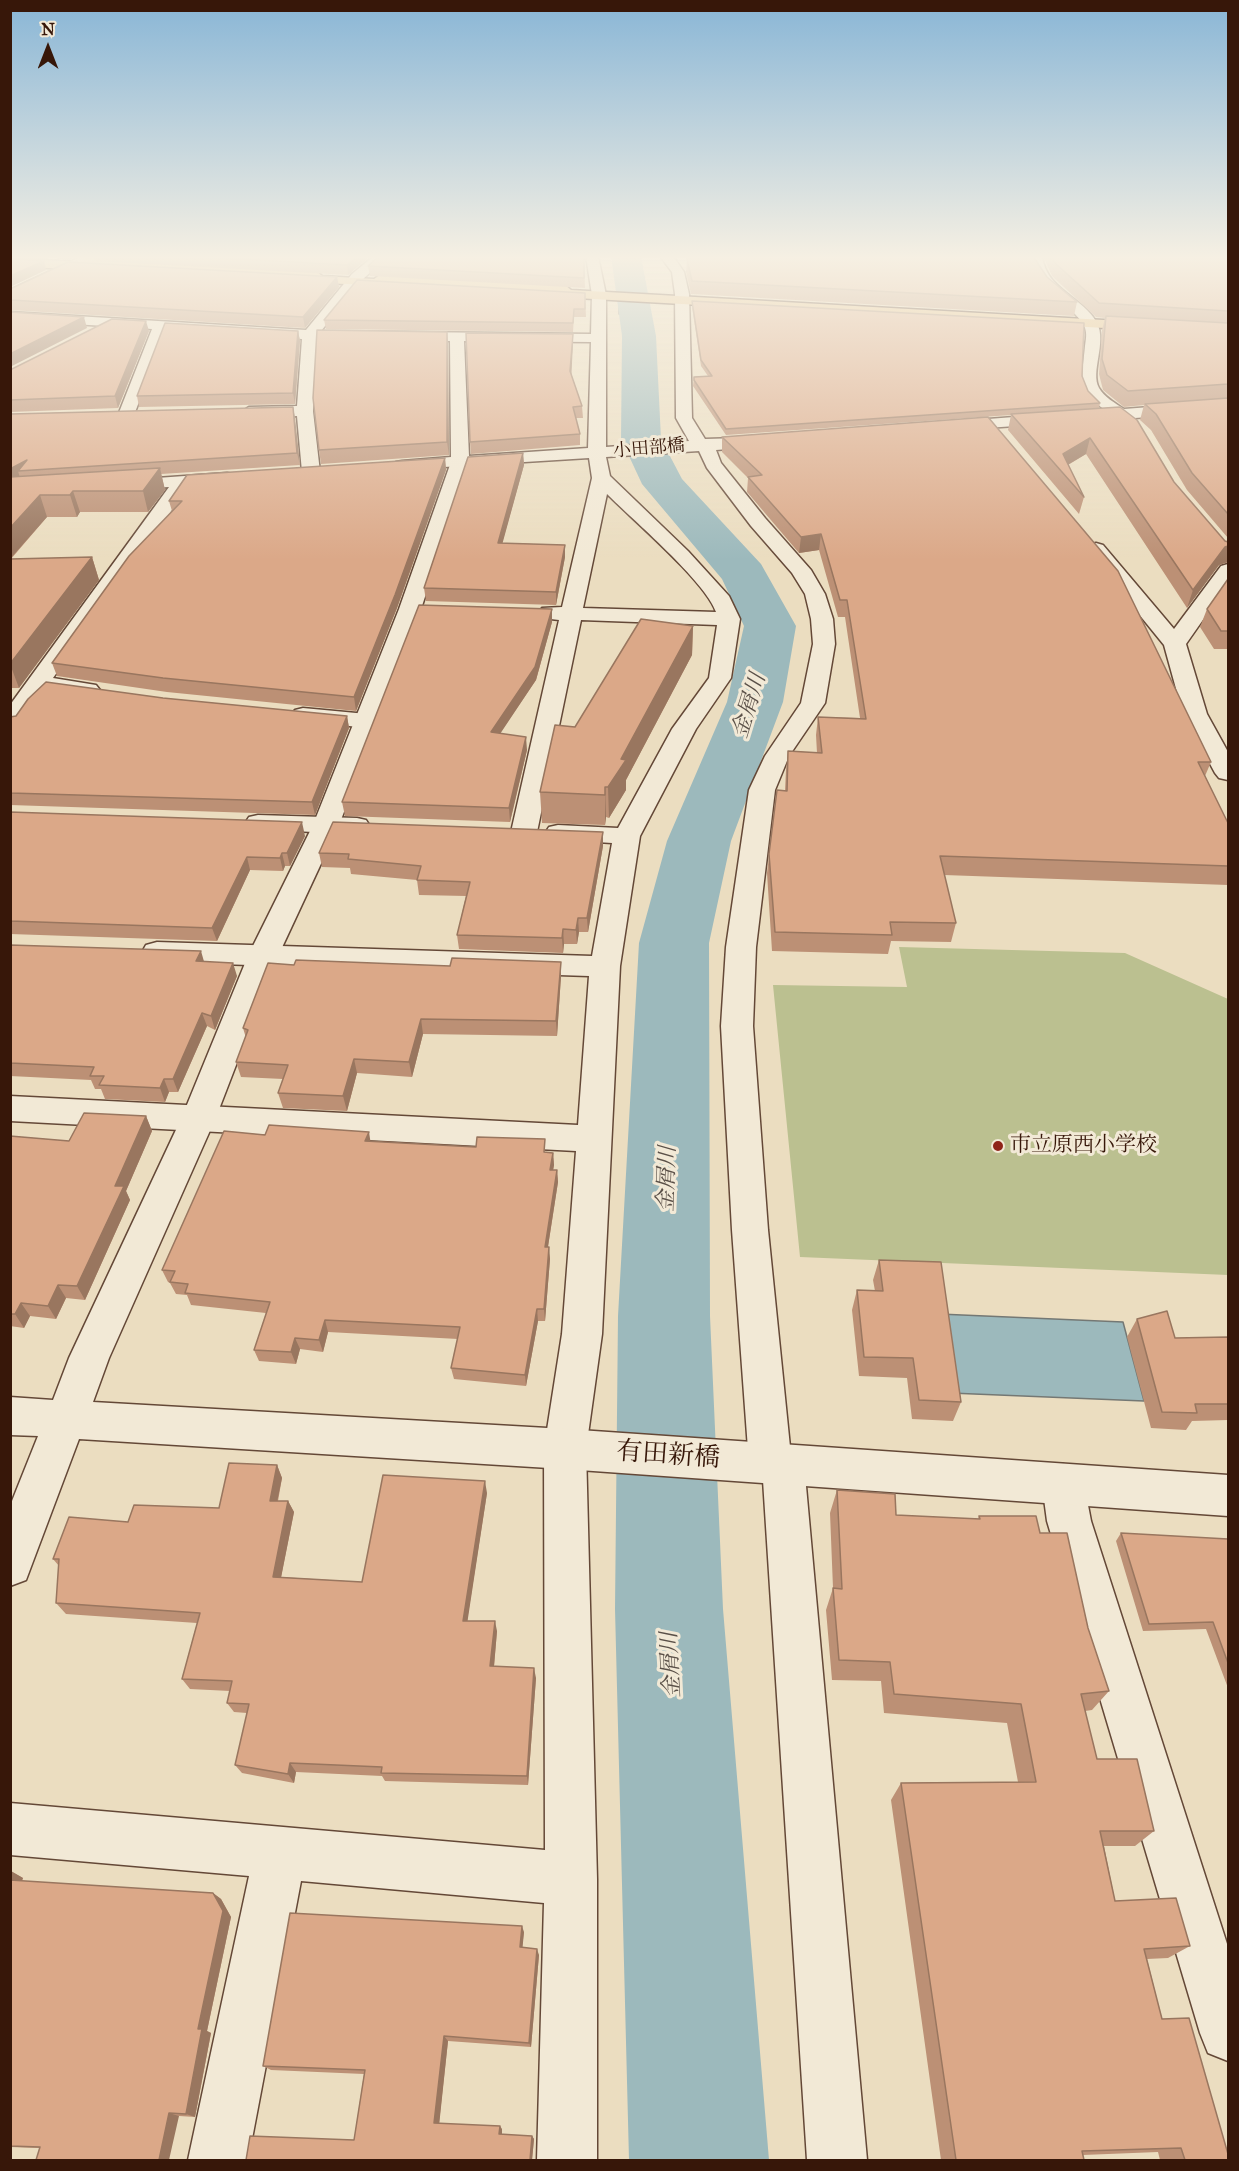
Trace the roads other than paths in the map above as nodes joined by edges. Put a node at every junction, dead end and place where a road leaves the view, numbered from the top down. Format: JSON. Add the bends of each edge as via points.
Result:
{"nodes":[{"id":1,"x":146,"y":357,"type":"edge"},
{"id":2,"x":309,"y":357,"type":"edge"},
{"id":3,"x":457,"y":357,"type":"edge"},
{"id":4,"x":599,"y":357,"type":"edge"},
{"id":5,"x":683,"y":357,"type":"edge"},
{"id":6,"x":1092,"y":357,"type":"edge"},
{"id":7,"x":1228,"y":406,"type":"edge"},
{"id":8,"x":305,"y":411,"type":"junction"},
{"id":9,"x":237,"y":412,"type":"edge"},
{"id":10,"x":1120,"y":413,"type":"junction"},
{"id":11,"x":147,"y":414,"type":"edge"},
{"id":12,"x":990,"y":424,"type":"junction"},
{"id":13,"x":933,"y":428,"type":"edge"},
{"id":14,"x":1141,"y":431,"type":"edge"},
{"id":15,"x":786,"y":440,"type":"edge"},
{"id":16,"x":1006,"y":442,"type":"edge"},
{"id":17,"x":703,"y":445,"type":"junction"},
{"id":18,"x":597,"y":453,"type":"junction"},
{"id":19,"x":460,"y":462,"type":"junction"},
{"id":20,"x":380,"y":468,"type":"edge"},
{"id":21,"x":334,"y":471,"type":"edge"},
{"id":22,"x":311,"y":472,"type":"junction"},
{"id":23,"x":288,"y":474,"type":"edge"},
{"id":24,"x":241,"y":477,"type":"edge"},
{"id":25,"x":601,"y":478,"type":"junction"},
{"id":26,"x":183,"y":481,"type":"junction"},
{"id":27,"x":102,"y":486,"type":"edge"},
{"id":28,"x":1083,"y":534,"type":"edge"},
{"id":29,"x":1228,"y":570,"type":"edge"},
{"id":30,"x":526,"y":612,"type":"edge"},
{"id":31,"x":572,"y":614,"type":"junction"},
{"id":32,"x":729,"y":619,"type":"junction"},
{"id":33,"x":1175,"y":644,"type":"junction"},
{"id":34,"x":37,"y":683,"type":"junction"},
{"id":35,"x":108,"y":693,"type":"edge"},
{"id":36,"x":284,"y":713,"type":"edge"},
{"id":37,"x":366,"y":721,"type":"junction"},
{"id":38,"x":10,"y":722,"type":"edge"},
{"id":39,"x":1221,"y":745,"type":"edge"},
{"id":40,"x":1228,"y":773,"type":"edge"},
{"id":41,"x":232,"y":822,"type":"edge"},
{"id":42,"x":326,"y":825,"type":"junction"},
{"id":43,"x":384,"y":827,"type":"edge"},
{"id":44,"x":627,"y":836,"type":"junction"},
{"id":45,"x":125,"y":950,"type":"edge"},
{"id":46,"x":263,"y":956,"type":"junction"},
{"id":47,"x":605,"y":966,"type":"junction"},
{"id":48,"x":10,"y":1108,"type":"edge"},
{"id":49,"x":199,"y":1117,"type":"junction"},
{"id":50,"x":593,"y":1138,"type":"junction"},
{"id":51,"x":10,"y":1416,"type":"edge"},
{"id":52,"x":64,"y":1421,"type":"junction"},
{"id":53,"x":566,"y":1449,"type":"junction"},
{"id":54,"x":777,"y":1463,"type":"junction"},
{"id":55,"x":1063,"y":1484,"type":"junction"},
{"id":56,"x":1228,"y":1496,"type":"edge"},
{"id":57,"x":10,"y":1564,"type":"edge"},
{"id":58,"x":10,"y":1829,"type":"edge"},
{"id":59,"x":280,"y":1853,"type":"junction"},
{"id":60,"x":571,"y":1879,"type":"junction"},
{"id":61,"x":1228,"y":2033,"type":"edge"},
{"id":62,"x":218,"y":2160,"type":"edge"},
{"id":63,"x":567,"y":2160,"type":"edge"},
{"id":64,"x":837,"y":2160,"type":"edge"}],
"edges":[{"from":1,"to":11,"type":"street","via":[[121,415]]},
{"from":2,"to":8,"type":"street"},
{"from":3,"to":19,"type":"street"},
{"from":4,"to":18,"type":"street"},
{"from":5,"to":17,"type":"street","via":[[684,418]]},
{"from":6,"to":10,"type":"street","via":[[1089,385],[1097,397]]},
{"from":7,"to":10,"type":"street"},
{"from":8,"to":9,"type":"street"},
{"from":8,"to":22,"type":"street"},
{"from":10,"to":12,"type":"street"},
{"from":10,"to":14,"type":"street"},
{"from":12,"to":13,"type":"street"},
{"from":12,"to":16,"type":"street"},
{"from":15,"to":17,"type":"street","name":"小田部橋"},
{"from":17,"to":18,"type":"street","name":"小田部橋"},
{"from":17,"to":54,"type":"street","via":[[758,522],[801,570],[815,594],[825,644],[813,703],[777,756],[762,790],[741,947],[738,1037],[750,1230]]},
{"from":18,"to":19,"type":"street","name":"小田部橋"},
{"from":18,"to":25,"type":"street"},
{"from":19,"to":20,"type":"street","name":"小田部橋"},
{"from":19,"to":37,"type":"street","via":[[422,609]]},
{"from":21,"to":22,"type":"street"},
{"from":22,"to":23,"type":"street"},
{"from":24,"to":26,"type":"street"},
{"from":25,"to":31,"type":"street"},
{"from":25,"to":32,"type":"street","via":[[722,600]]},
{"from":26,"to":27,"type":"street"},
{"from":26,"to":34,"type":"street"},
{"from":28,"to":33,"type":"street"},
{"from":29,"to":33,"type":"street"},
{"from":30,"to":31,"type":"street"},
{"from":31,"to":32,"type":"street"},
{"from":31,"to":44,"type":"street","via":[[513,832]]},
{"from":32,"to":44,"type":"street","via":[[720,678],[684,729]]},
{"from":33,"to":39,"type":"street","via":[[1195,714]]},
{"from":34,"to":35,"type":"street"},
{"from":34,"to":38,"type":"street"},
{"from":36,"to":37,"type":"street"},
{"from":37,"to":42,"type":"street"},
{"from":39,"to":40,"type":"street"},
{"from":41,"to":42,"type":"street"},
{"from":42,"to":43,"type":"street"},
{"from":42,"to":46,"type":"street"},
{"from":44,"to":47,"type":"street"},
{"from":45,"to":46,"type":"street"},
{"from":46,"to":47,"type":"street"},
{"from":46,"to":49,"type":"street"},
{"from":47,"to":50,"type":"street"},
{"from":48,"to":49,"type":"street"},
{"from":49,"to":50,"type":"street"},
{"from":49,"to":52,"type":"street"},
{"from":50,"to":53,"type":"street","via":[[582,1334]]},
{"from":51,"to":52,"type":"street","name":"有田新橋"},
{"from":52,"to":53,"type":"street","name":"有田新橋"},
{"from":52,"to":57,"type":"street"},
{"from":53,"to":54,"type":"street","name":"有田新橋"},
{"from":53,"to":60,"type":"street"},
{"from":54,"to":55,"type":"street","name":"有田新橋"},
{"from":54,"to":64,"type":"street"},
{"from":55,"to":56,"type":"street","name":"有田新橋"},
{"from":55,"to":61,"type":"street","via":[[1069,1521]]},
{"from":58,"to":59,"type":"street"},
{"from":59,"to":60,"type":"street"},
{"from":59,"to":62,"type":"street"},
{"from":60,"to":63,"type":"street"}]}
